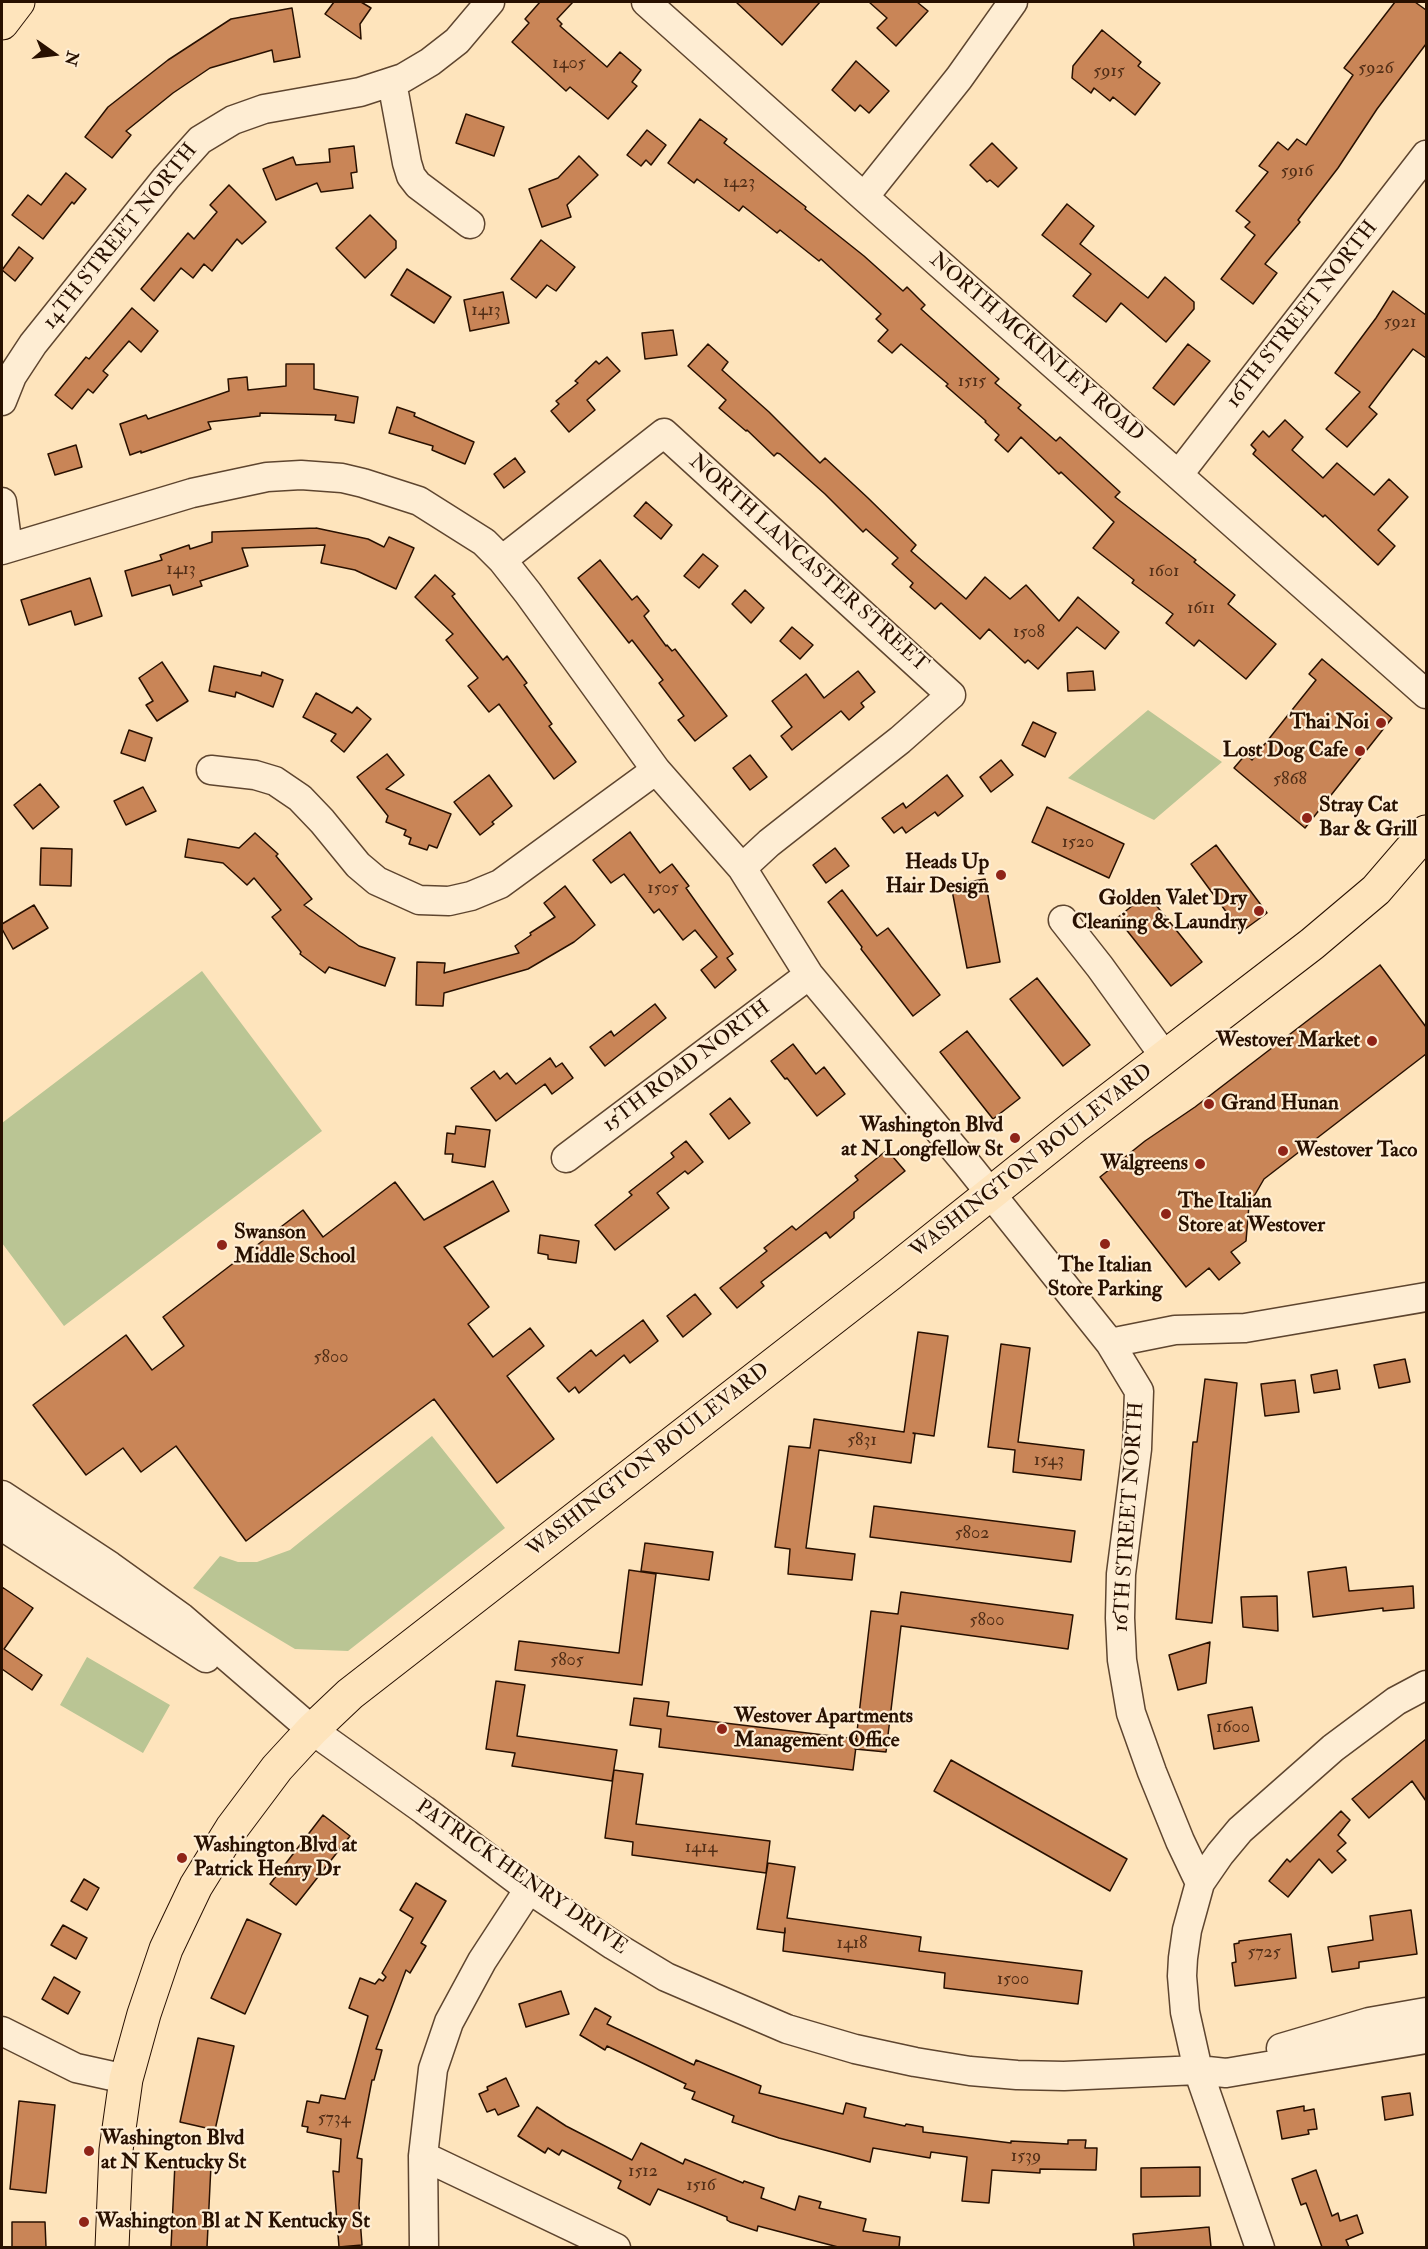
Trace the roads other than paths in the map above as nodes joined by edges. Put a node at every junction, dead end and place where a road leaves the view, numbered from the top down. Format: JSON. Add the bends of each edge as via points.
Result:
{"nodes":[{"id":1,"x":18,"y":2,"type":"edge"},
{"id":2,"x":490,"y":2,"type":"edge"},
{"id":3,"x":646,"y":2,"type":"edge"},
{"id":4,"x":1013,"y":2,"type":"edge"},
{"id":5,"x":2,"y":23,"type":"edge"},
{"id":6,"x":392,"y":82,"type":"junction"},
{"id":7,"x":1426,"y":155,"type":"edge"},
{"id":8,"x":864,"y":197,"type":"junction"},
{"id":9,"x":470,"y":224,"type":"dead end"},
{"id":10,"x":2,"y":400,"type":"edge"},
{"id":11,"x":1179,"y":474,"type":"junction"},
{"id":12,"x":2,"y":502,"type":"edge"},
{"id":13,"x":5,"y":549,"type":"edge"},
{"id":14,"x":502,"y":560,"type":"junction"},
{"id":15,"x":1426,"y":694,"type":"edge"},
{"id":16,"x":211,"y":770,"type":"dead end"},
{"id":17,"x":656,"y":770,"type":"junction"},
{"id":18,"x":1426,"y":832,"type":"edge"},
{"id":19,"x":742,"y":868,"type":"junction"},
{"id":20,"x":1063,"y":920,"type":"dead end"},
{"id":21,"x":808,"y":975,"type":"junction"},
{"id":22,"x":1165,"y":1057,"type":"junction"},
{"id":23,"x":566,"y":1158,"type":"dead end"},
{"id":24,"x":991,"y":1194,"type":"junction"},
{"id":25,"x":1426,"y":1297,"type":"edge"},
{"id":26,"x":1110,"y":1343,"type":"junction"},
{"id":27,"x":2,"y":1495,"type":"edge"},
{"id":28,"x":2,"y":1526,"type":"edge"},
{"id":29,"x":1426,"y":1685,"type":"edge"},
{"id":30,"x":312,"y":1730,"type":"junction"},
{"id":31,"x":1200,"y":1883,"type":"junction"},
{"id":32,"x":529,"y":1889,"type":"junction"},
{"id":33,"x":1426,"y":2012,"type":"edge"},
{"id":34,"x":2,"y":2031,"type":"edge"},
{"id":35,"x":1426,"y":2039,"type":"edge"},
{"id":36,"x":1198,"y":2070,"type":"junction"},
{"id":37,"x":126,"y":2079,"type":"junction"},
{"id":38,"x":423,"y":2156,"type":"junction"},
{"id":39,"x":112,"y":2247,"type":"edge"},
{"id":40,"x":424,"y":2247,"type":"edge"},
{"id":41,"x":616,"y":2247,"type":"edge"},
{"id":42,"x":1260,"y":2247,"type":"edge"}],
"edges":[{"from":1,"to":5,"type":"main road"},
{"from":2,"to":6,"type":"street","name":"14TH STREET NORTH","via":[[447,49],[415,72]]},
{"from":3,"to":8,"type":"street","name":"NORTH MCKINLEY ROAD"},
{"from":4,"to":8,"type":"street","via":[[959,78]]},
{"from":6,"to":9,"type":"street","via":[[411,176]]},
{"from":6,"to":10,"type":"street","name":"14TH STREET NORTH","via":[[360,92],[264,108],[234,120],[196,143],[33,344]]},
{"from":7,"to":11,"type":"street","name":"16TH STREET NORTH"},
{"from":8,"to":11,"type":"street","name":"NORTH MCKINLEY ROAD"},
{"from":11,"to":15,"type":"street","name":"NORTH MCKINLEY ROAD"},
{"from":12,"to":13,"type":"street"},
{"from":13,"to":14,"type":"street","name":"16TH STREET NORTH","via":[[192,493],[267,477],[301,475],[352,481],[419,501],[484,542]]},
{"from":14,"to":17,"type":"street","name":"16TH STREET NORTH"},
{"from":14,"to":19,"type":"street","name":"NORTH LANCASTER STREET","via":[[664,433],[951,695]]},
{"from":16,"to":17,"type":"street","via":[[275,781],[300,798],[358,865],[377,881],[419,900],[449,901],[500,884]]},
{"from":17,"to":19,"type":"street","name":"16TH STREET NORTH"},
{"from":18,"to":22,"type":"main road","name":"WASHINGTON BOULEVARD","via":[[1376,890]]},
{"from":19,"to":21,"type":"street","name":"16TH STREET NORTH"},
{"from":20,"to":22,"type":"street"},
{"from":21,"to":23,"type":"street","name":"15TH ROAD NORTH"},
{"from":21,"to":24,"type":"street","name":"16TH STREET NORTH"},
{"from":22,"to":24,"type":"main road","name":"WASHINGTON BOULEVARD"},
{"from":24,"to":26,"type":"street","name":"16TH STREET NORTH"},
{"from":24,"to":30,"type":"main road","name":"WASHINGTON BOULEVARD","via":[[351,1694]]},
{"from":25,"to":26,"type":"street","via":[[1245,1328],[1175,1330]]},
{"from":26,"to":31,"type":"street","name":"16TH STREET NORTH","via":[[1139,1391],[1137,1449],[1121,1574],[1122,1660],[1135,1723]]},
{"from":27,"to":30,"type":"street","name":"PATRICK HENRY DRIVE","via":[[181,1617]]},
{"from":28,"to":30,"type":"street","name":"PATRICK HENRY DRIVE"},
{"from":29,"to":31,"type":"street","via":[[1396,1701],[1333,1748],[1240,1830]]},
{"from":30,"to":32,"type":"street","name":"PATRICK HENRY DRIVE"},
{"from":30,"to":37,"type":"main road","name":"WASHINGTON BOULEVARD","via":[[277,1768],[232,1828],[196,1886],[166,1949]]},
{"from":31,"to":36,"type":"street","via":[[1187,1930],[1182,1976]]},
{"from":32,"to":36,"type":"street","name":"PATRICK HENRY DRIVE","via":[[666,1977],[788,2029],[855,2049],[970,2071],[1017,2075]]},
{"from":32,"to":38,"type":"street","via":[[482,1960],[449,2022],[433,2069]]},
{"from":33,"to":36,"type":"street","name":"PATRICK HENRY DRIVE","via":[[1369,2022]]},
{"from":34,"to":37,"type":"street","via":[[76,2068]]},
{"from":35,"to":36,"type":"street","name":"PATRICK HENRY DRIVE","via":[[1226,2073]]},
{"from":36,"to":42,"type":"street"},
{"from":37,"to":39,"type":"main road","name":"WASHINGTON BOULEVARD","via":[[116,2150]]},
{"from":38,"to":40,"type":"street"},
{"from":38,"to":41,"type":"street"}]}
